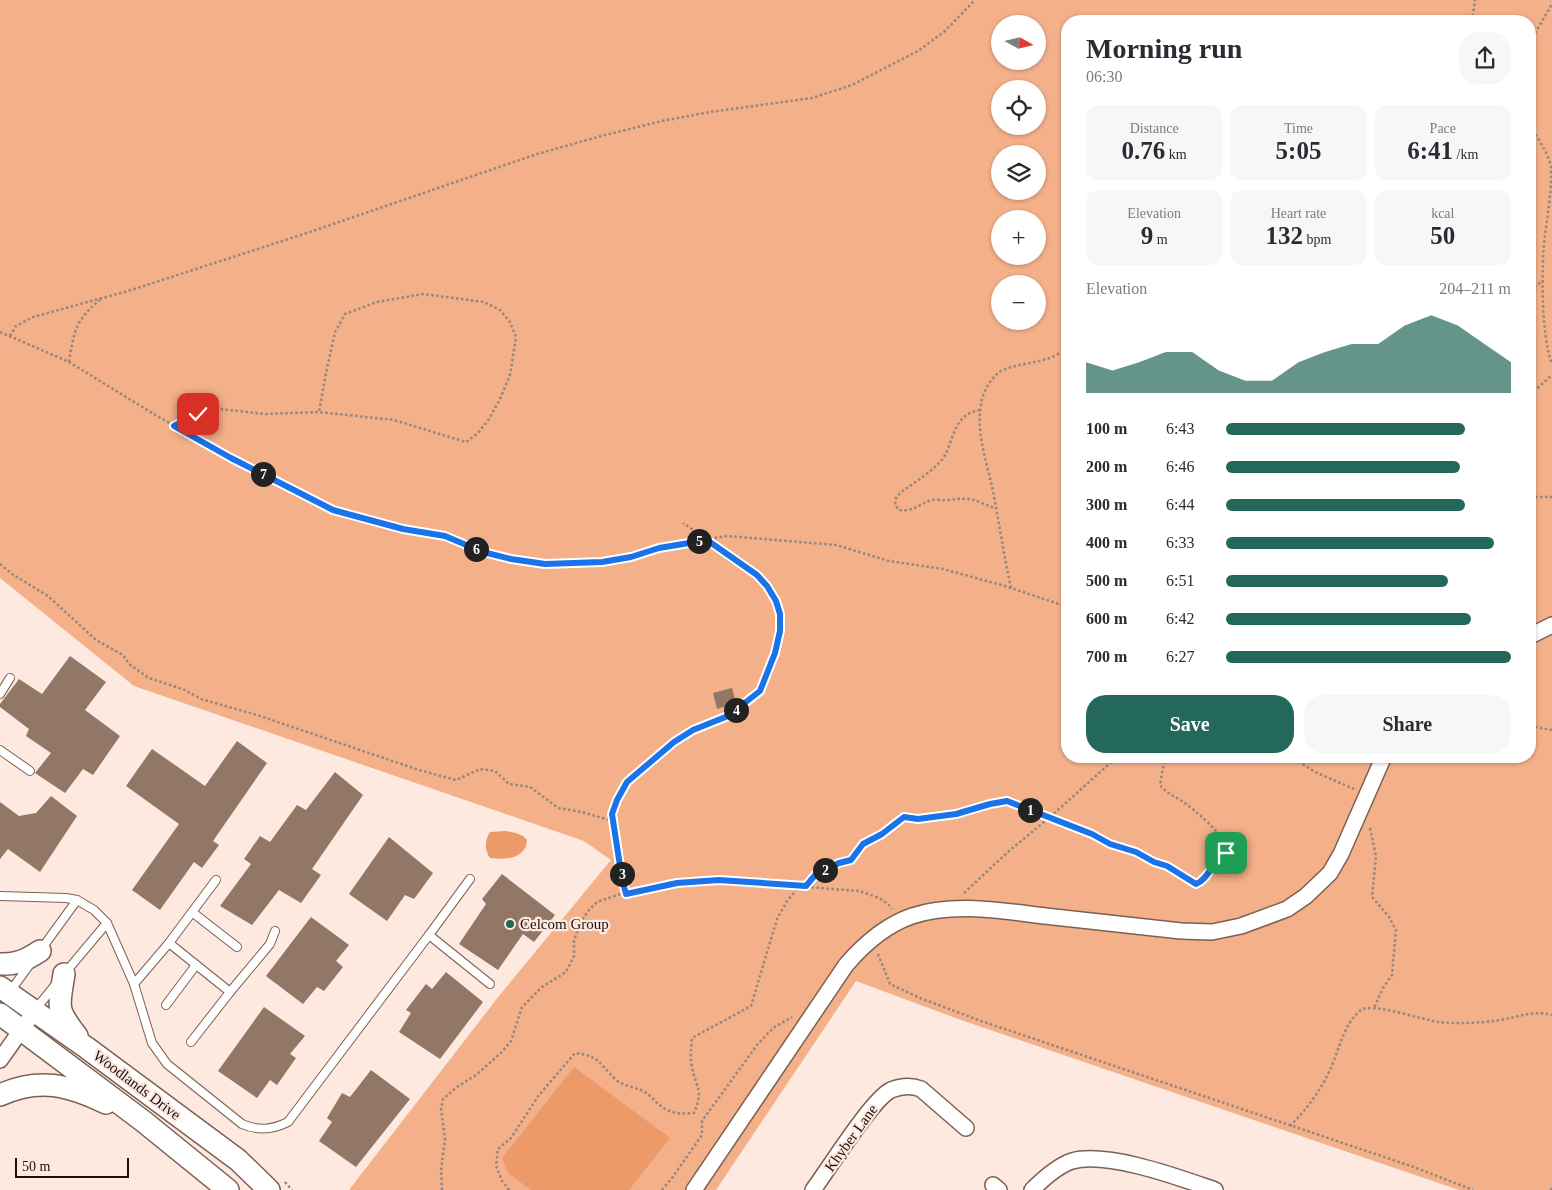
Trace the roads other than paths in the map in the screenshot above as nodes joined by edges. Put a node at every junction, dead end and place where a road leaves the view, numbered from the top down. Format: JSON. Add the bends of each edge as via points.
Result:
{"nodes":[{"id":1,"x":1552,"y":625,"type":"edge"},
{"id":2,"x":1536,"y":633,"type":"edge"},
{"id":3,"x":10,"y":678,"type":"dead end"},
{"id":4,"x":0,"y":694,"type":"edge"},
{"id":5,"x":0,"y":750,"type":"edge"},
{"id":6,"x":1381,"y":763,"type":"edge"},
{"id":7,"x":30,"y":771,"type":"dead end"},
{"id":8,"x":216,"y":880,"type":"dead end"},
{"id":9,"x":470,"y":880,"type":"dead end"},
{"id":10,"x":0,"y":896,"type":"edge"},
{"id":11,"x":78,"y":900,"type":"junction"},
{"id":12,"x":192,"y":912,"type":"junction"},
{"id":13,"x":107,"y":923,"type":"junction"},
{"id":14,"x":275,"y":931,"type":"dead end"},
{"id":15,"x":429,"y":935,"type":"junction"},
{"id":16,"x":169,"y":943,"type":"junction"},
{"id":17,"x":237,"y":947,"type":"dead end"},
{"id":18,"x":40,"y":951,"type":"junction"},
{"id":19,"x":0,"y":964,"type":"edge"},
{"id":20,"x":196,"y":965,"type":"junction"},
{"id":21,"x":64,"y":974,"type":"junction"},
{"id":22,"x":134,"y":984,"type":"junction"},
{"id":23,"x":490,"y":984,"type":"dead end"},
{"id":24,"x":230,"y":992,"type":"junction"},
{"id":25,"x":3,"y":995,"type":"edge"},
{"id":26,"x":166,"y":1004,"type":"dead end"},
{"id":27,"x":34,"y":1012,"type":"junction"},
{"id":28,"x":0,"y":1014,"type":"edge"},
{"id":29,"x":21,"y":1030,"type":"junction"},
{"id":30,"x":190,"y":1042,"type":"dead end"},
{"id":31,"x":87,"y":1048,"type":"junction"},
{"id":32,"x":0,"y":1060,"type":"edge"},
{"id":33,"x":0,"y":1095,"type":"edge"},
{"id":34,"x":142,"y":1121,"type":"junction"},
{"id":35,"x":966,"y":1128,"type":"dead end"},
{"id":36,"x":228,"y":1190,"type":"edge"},
{"id":37,"x":269,"y":1190,"type":"edge"},
{"id":38,"x":694,"y":1190,"type":"edge"},
{"id":39,"x":813,"y":1190,"type":"edge"},
{"id":40,"x":1032,"y":1190,"type":"edge"},
{"id":41,"x":1215,"y":1190,"type":"edge"}],
"edges":[{"from":1,"to":2,"type":"street"},
{"from":3,"to":4,"type":"lane"},
{"from":5,"to":7,"type":"lane"},
{"from":6,"to":38,"type":"street","via":[[1330,873],[1286,909],[1241,926],[1212,932],[1182,932],[994,910],[945,910],[899,921],[862,947],[846,965]]},
{"from":8,"to":12,"type":"lane"},
{"from":9,"to":15,"type":"lane"},
{"from":10,"to":11,"type":"lane"},
{"from":11,"to":13,"type":"lane"},
{"from":11,"to":18,"type":"lane"},
{"from":12,"to":16,"type":"lane"},
{"from":12,"to":17,"type":"lane"},
{"from":13,"to":21,"type":"lane"},
{"from":13,"to":22,"type":"lane"},
{"from":14,"to":24,"type":"lane","via":[[270,944]]},
{"from":15,"to":22,"type":"lane","via":[[288,1122],[272,1128],[252,1128],[242,1124],[167,1064],[152,1044]]},
{"from":15,"to":23,"type":"lane"},
{"from":16,"to":20,"type":"lane"},
{"from":16,"to":22,"type":"lane"},
{"from":18,"to":19,"type":"main road","via":[[22,962]]},
{"from":18,"to":25,"type":"lane"},
{"from":20,"to":24,"type":"lane"},
{"from":20,"to":26,"type":"lane"},
{"from":21,"to":27,"type":"lane"},
{"from":21,"to":31,"type":"main road","via":[[60,1011]]},
{"from":24,"to":30,"type":"lane"},
{"from":25,"to":27,"type":"main road","name":"Woodlands Drive"},
{"from":27,"to":29,"type":"street"},
{"from":27,"to":31,"type":"main road","name":"Woodlands Drive"},
{"from":28,"to":29,"type":"main road","name":"Woodlands Drive"},
{"from":29,"to":32,"type":"street"},
{"from":29,"to":34,"type":"main road","name":"Woodlands Drive"},
{"from":31,"to":37,"type":"main road","name":"Woodlands Drive","via":[[238,1160]]},
{"from":33,"to":34,"type":"main road","via":[[36,1084],[60,1086],[92,1096]]},
{"from":34,"to":36,"type":"main road","name":"Woodlands Drive"},
{"from":35,"to":39,"type":"street","name":"Khyber Lane","via":[[921,1089],[906,1086],[890,1091],[868,1113]]},
{"from":40,"to":41,"type":"street","via":[[1065,1164],[1081,1159],[1112,1160]]}]}
